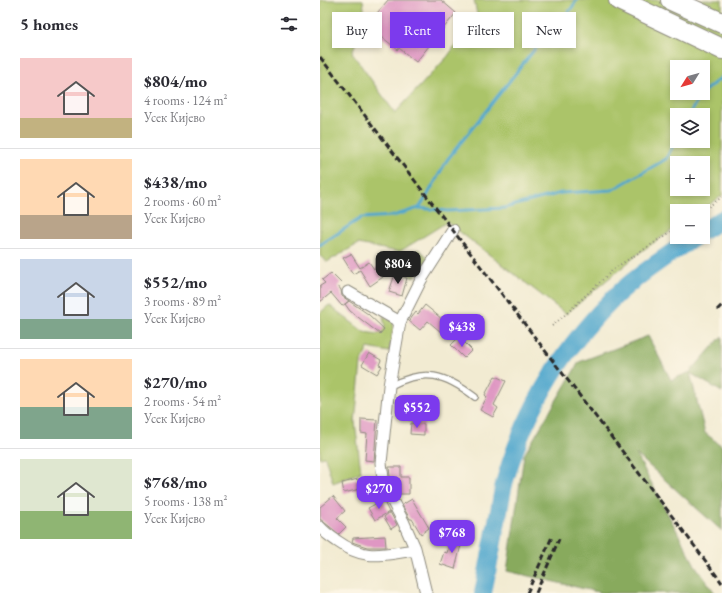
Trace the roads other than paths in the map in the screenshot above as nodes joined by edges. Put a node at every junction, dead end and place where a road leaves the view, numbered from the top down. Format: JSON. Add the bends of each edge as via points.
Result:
{"nodes":[{"id":1,"x":619,"y":0,"type":"edge"},
{"id":2,"x":671,"y":0,"type":"edge"},
{"id":3,"x":722,"y":23,"type":"edge"},
{"id":4,"x":722,"y":49,"type":"edge"},
{"id":5,"x":453,"y":230,"type":"dead end"},
{"id":6,"x":348,"y":292,"type":"dead end"},
{"id":7,"x":400,"y":322,"type":"junction"},
{"id":8,"x":390,"y":386,"type":"junction"},
{"id":9,"x":475,"y":397,"type":"dead end"},
{"id":10,"x":320,"y":527,"type":"edge"},
{"id":11,"x":415,"y":550,"type":"junction"},
{"id":12,"x":426,"y":593,"type":"edge"}],
"edges":[{"from":1,"to":4,"type":"highway"},
{"from":2,"to":3,"type":"highway"},
{"from":5,"to":7,"type":"street","via":[[420,280]]},
{"from":6,"to":7,"type":"street"},
{"from":7,"to":8,"type":"street"},
{"from":8,"to":9,"type":"lane","via":[[414,376],[427,375],[443,378],[461,386]]},
{"from":8,"to":11,"type":"street","via":[[382,463],[383,478]]},
{"from":10,"to":11,"type":"street","via":[[348,550],[360,554],[372,556]]},
{"from":11,"to":12,"type":"street"}]}
